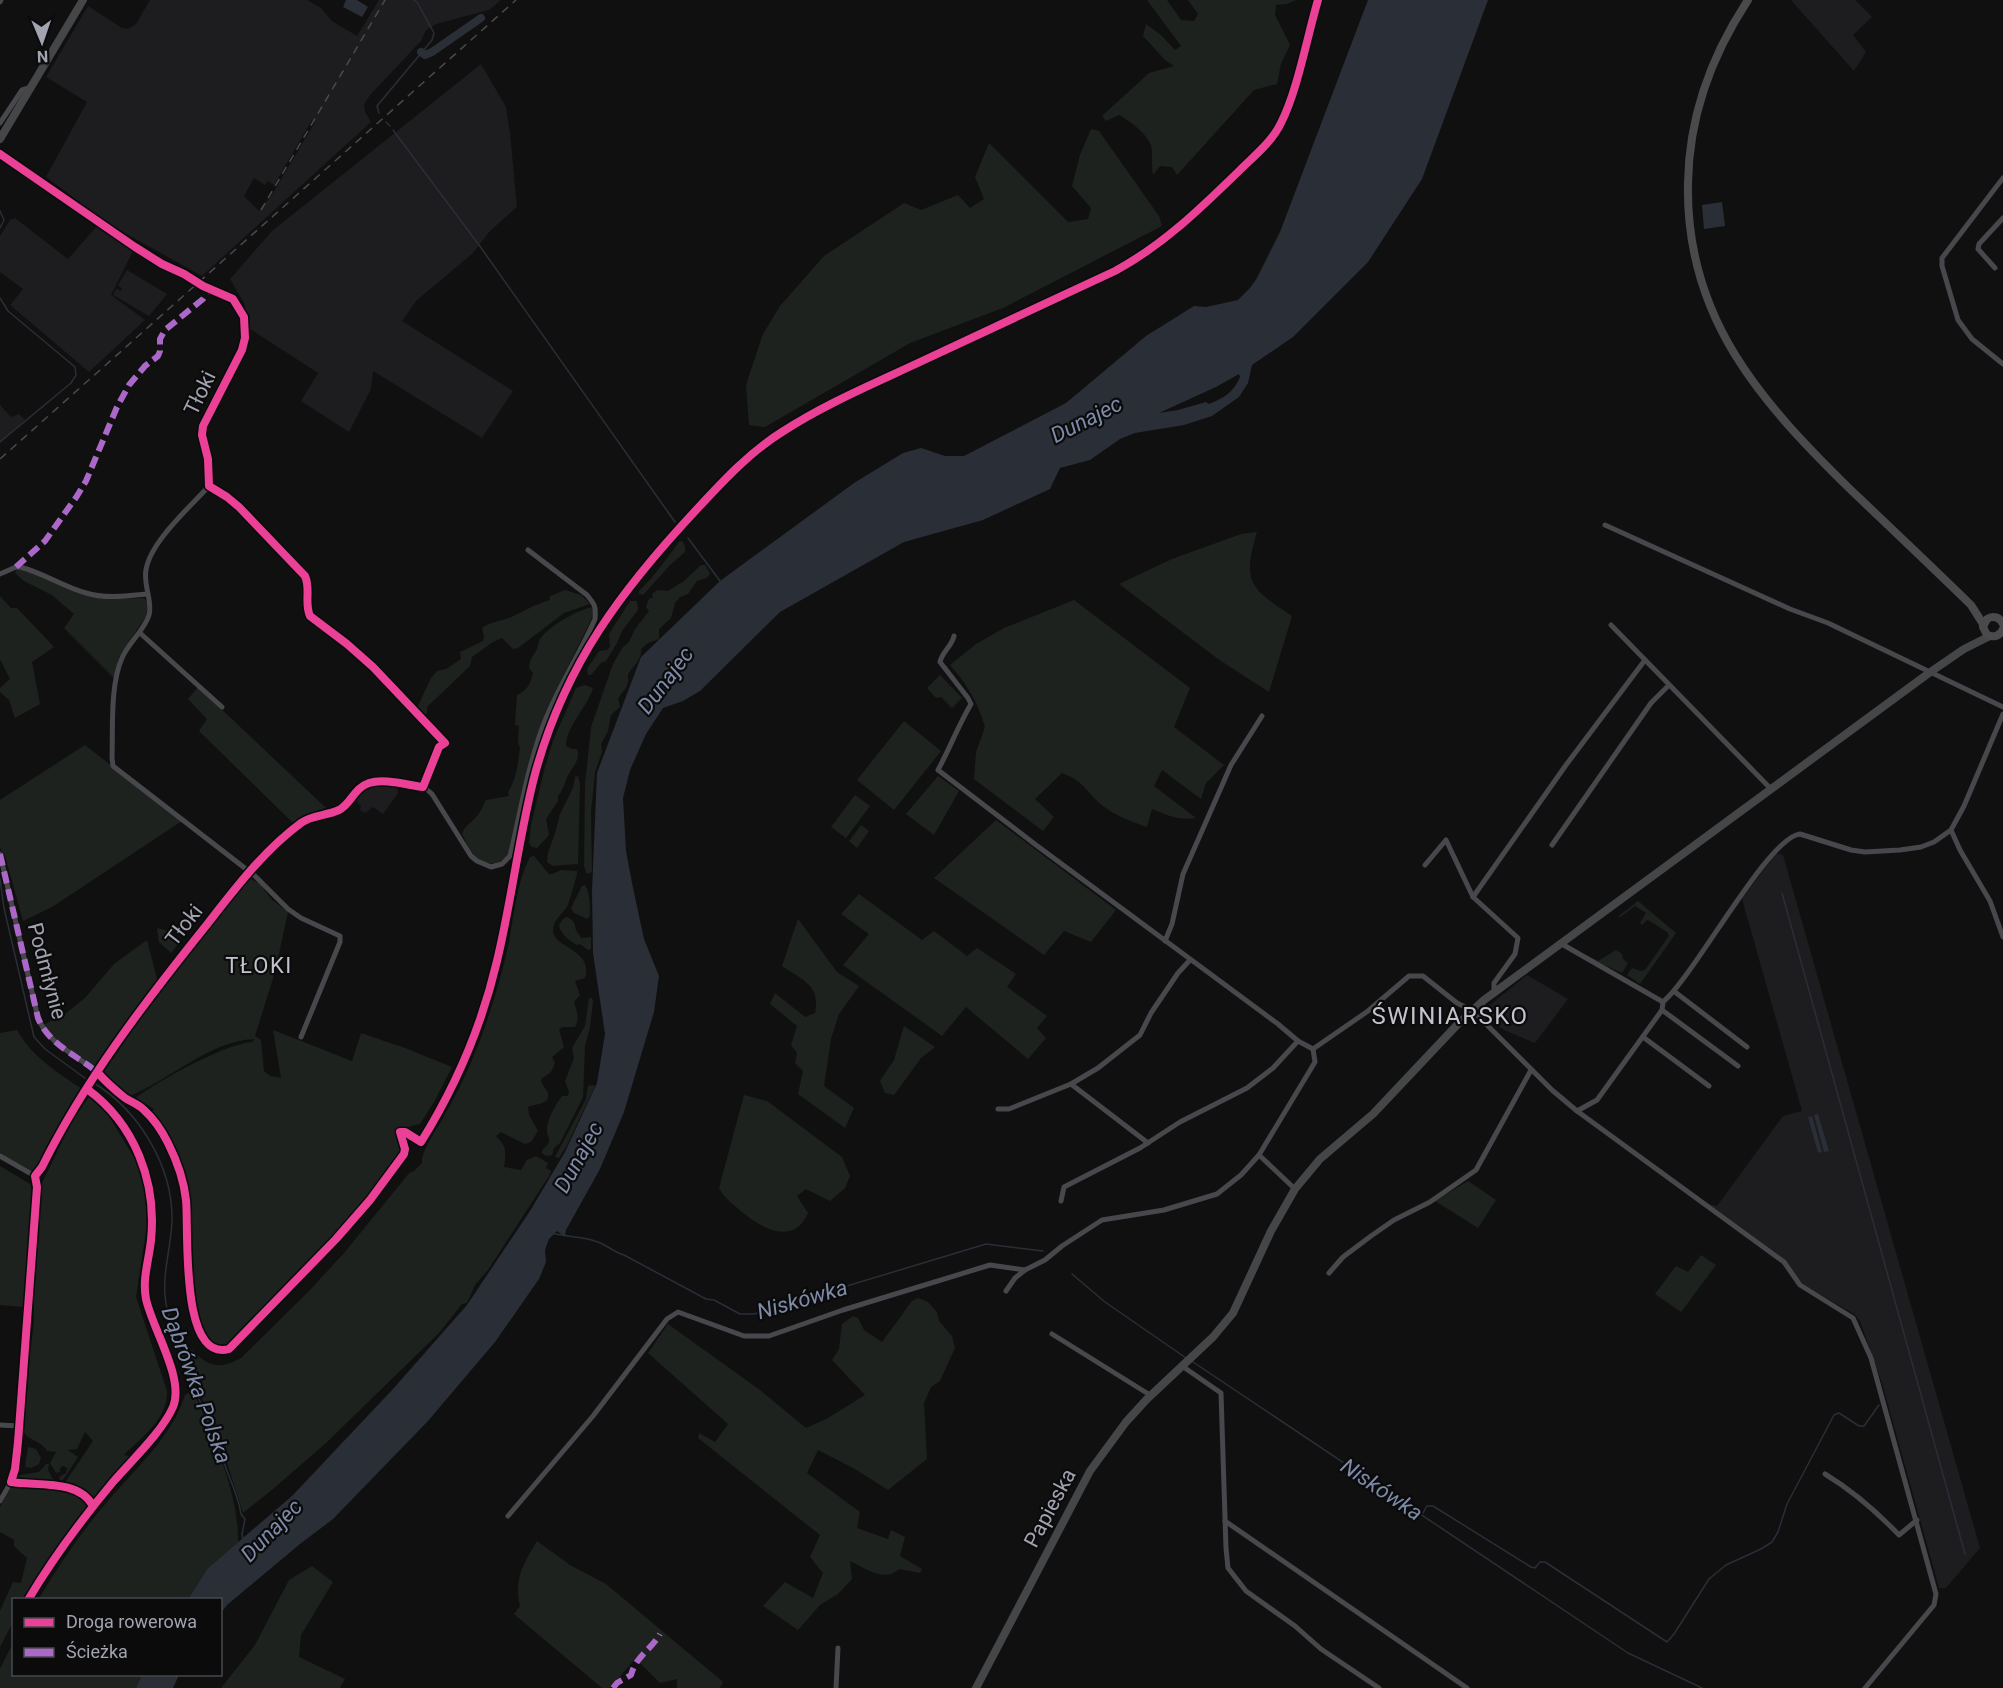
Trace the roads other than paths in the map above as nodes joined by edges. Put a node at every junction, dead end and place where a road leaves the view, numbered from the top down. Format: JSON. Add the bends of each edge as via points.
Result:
{"nodes":[{"id":1,"x":83,"y":0,"type":"edge"},
{"id":2,"x":1748,"y":0,"type":"edge"},
{"id":3,"x":32,"y":87,"type":"junction"},
{"id":4,"x":0,"y":123,"type":"edge"},
{"id":5,"x":0,"y":139,"type":"edge"},
{"id":6,"x":0,"y":154,"type":"edge"},
{"id":7,"x":2003,"y":178,"type":"edge"},
{"id":8,"x":2003,"y":218,"type":"edge"},
{"id":9,"x":1995,"y":268,"type":"dead end"},
{"id":10,"x":2003,"y":364,"type":"edge"},
{"id":11,"x":1605,"y":525,"type":"dead end"},
{"id":12,"x":528,"y":550,"type":"dead end"},
{"id":13,"x":0,"y":574,"type":"edge"},
{"id":14,"x":147,"y":594,"type":"junction"},
{"id":15,"x":1971,"y":605,"type":"junction"},
{"id":16,"x":1999,"y":619,"type":"edge"},
{"id":17,"x":1611,"y":625,"type":"dead end"},
{"id":18,"x":1995,"y":632,"type":"edge"},
{"id":19,"x":140,"y":633,"type":"junction"},
{"id":20,"x":954,"y":636,"type":"dead end"},
{"id":21,"x":1645,"y":660,"type":"junction"},
{"id":22,"x":1929,"y":673,"type":"junction"},
{"id":23,"x":1669,"y":685,"type":"junction"},
{"id":24,"x":222,"y":707,"type":"dead end"},
{"id":25,"x":2003,"y":707,"type":"edge"},
{"id":26,"x":2003,"y":714,"type":"edge"},
{"id":27,"x":1263,"y":716,"type":"dead end"},
{"id":28,"x":1771,"y":789,"type":"junction"},
{"id":29,"x":1951,"y":830,"type":"junction"},
{"id":30,"x":1551,"y":844,"type":"dead end"},
{"id":31,"x":0,"y":854,"type":"edge"},
{"id":32,"x":1425,"y":865,"type":"dead end"},
{"id":33,"x":249,"y":873,"type":"junction"},
{"id":34,"x":1473,"y":897,"type":"junction"},
{"id":35,"x":2003,"y":937,"type":"edge"},
{"id":36,"x":1165,"y":941,"type":"junction"},
{"id":37,"x":1560,"y":943,"type":"junction"},
{"id":38,"x":1190,"y":960,"type":"junction"},
{"id":39,"x":1675,"y":992,"type":"junction"},
{"id":40,"x":1494,"y":993,"type":"junction"},
{"id":41,"x":1663,"y":1002,"type":"junction"},
{"id":42,"x":1662,"y":1010,"type":"junction"},
{"id":43,"x":1473,"y":1011,"type":"junction"},
{"id":44,"x":302,"y":1037,"type":"dead end"},
{"id":45,"x":1643,"y":1037,"type":"junction"},
{"id":46,"x":1298,"y":1041,"type":"junction"},
{"id":47,"x":1747,"y":1047,"type":"dead end"},
{"id":48,"x":1313,"y":1049,"type":"junction"},
{"id":49,"x":1738,"y":1066,"type":"dead end"},
{"id":50,"x":1531,"y":1070,"type":"junction"},
{"id":51,"x":97,"y":1075,"type":"junction"},
{"id":52,"x":1071,"y":1084,"type":"junction"},
{"id":53,"x":1709,"y":1086,"type":"dead end"},
{"id":54,"x":998,"y":1109,"type":"dead end"},
{"id":55,"x":1577,"y":1111,"type":"junction"},
{"id":56,"x":1148,"y":1143,"type":"junction"},
{"id":57,"x":1259,"y":1155,"type":"junction"},
{"id":58,"x":0,"y":1156,"type":"edge"},
{"id":59,"x":35,"y":1176,"type":"junction"},
{"id":60,"x":1294,"y":1189,"type":"junction"},
{"id":61,"x":1060,"y":1201,"type":"dead end"},
{"id":62,"x":1025,"y":1270,"type":"junction"},
{"id":63,"x":1329,"y":1273,"type":"dead end"},
{"id":64,"x":1006,"y":1291,"type":"dead end"},
{"id":65,"x":1052,"y":1334,"type":"dead end"},
{"id":66,"x":1183,"y":1365,"type":"junction"},
{"id":67,"x":1150,"y":1395,"type":"junction"},
{"id":68,"x":0,"y":1425,"type":"edge"},
{"id":69,"x":19,"y":1425,"type":"junction"},
{"id":70,"x":1825,"y":1474,"type":"dead end"},
{"id":71,"x":0,"y":1501,"type":"edge"},
{"id":72,"x":508,"y":1516,"type":"dead end"},
{"id":73,"x":1917,"y":1520,"type":"junction"},
{"id":74,"x":1225,"y":1521,"type":"junction"},
{"id":75,"x":838,"y":1648,"type":"dead end"},
{"id":76,"x":836,"y":1688,"type":"edge"},
{"id":77,"x":976,"y":1688,"type":"edge"},
{"id":78,"x":1379,"y":1688,"type":"edge"},
{"id":79,"x":1467,"y":1688,"type":"edge"},
{"id":80,"x":1865,"y":1688,"type":"edge"}],
"edges":[{"from":1,"to":3,"type":"street"},
{"from":2,"to":15,"type":"main road","via":[[1715,57],[1692,132],[1689,215],[1707,300],[1738,362],[1794,434]]},
{"from":3,"to":4,"type":"street","via":[[22,90]]},
{"from":3,"to":5,"type":"street"},
{"from":6,"to":14,"type":"street","name":"Tłoki","via":[[135,248],[233,299],[244,317],[244,344],[202,431],[209,486],[150,554],[145,576]]},
{"from":7,"to":10,"type":"street","via":[[1942,258],[1942,266],[1958,320],[1972,339]]},
{"from":8,"to":9,"type":"street","via":[[1978,249]]},
{"from":11,"to":22,"type":"street","via":[[1828,623]]},
{"from":12,"to":33,"type":"street","name":"Tłoki","via":[[587,595],[595,603],[596,611],[538,740],[507,861],[491,867],[471,856],[432,794],[423,787],[377,781],[357,789],[340,809],[302,823]]},
{"from":13,"to":14,"type":"street","via":[[20,567],[101,597]]},
{"from":14,"to":19,"type":"street","name":"Tłoki","via":[[151,611]]},
{"from":15,"to":16,"type":"main road"},
{"from":15,"to":18,"type":"main road"},
{"from":16,"to":18,"type":"main road"},
{"from":17,"to":21,"type":"street"},
{"from":18,"to":22,"type":"street","name":"Papieska"},
{"from":19,"to":24,"type":"street"},
{"from":19,"to":33,"type":"street","name":"Tłoki","via":[[119,667],[113,766]]},
{"from":20,"to":36,"type":"street","via":[[940,662],[970,704],[938,770]]},
{"from":21,"to":23,"type":"street"},
{"from":21,"to":34,"type":"street"},
{"from":22,"to":25,"type":"street"},
{"from":22,"to":28,"type":"street","name":"Papieska"},
{"from":23,"to":28,"type":"street"},
{"from":23,"to":30,"type":"street"},
{"from":26,"to":29,"type":"street"},
{"from":27,"to":36,"type":"street","via":[[1231,765],[1183,874]]},
{"from":28,"to":37,"type":"street","name":"Papieska"},
{"from":29,"to":35,"type":"street","via":[[1990,901]]},
{"from":29,"to":39,"type":"street","via":[[1921,847],[1874,853],[1805,835],[1789,837],[1771,855]]},
{"from":31,"to":51,"type":"street","name":"Podmłynie","via":[[41,1028]]},
{"from":32,"to":34,"type":"street","via":[[1446,840]]},
{"from":33,"to":44,"type":"street","name":"Tłoki","via":[[301,918],[340,936]]},
{"from":33,"to":51,"type":"street","name":"Tłoki","via":[[136,1017]]},
{"from":34,"to":40,"type":"street","via":[[1518,938],[1515,954],[1494,983]]},
{"from":36,"to":38,"type":"street"},
{"from":37,"to":40,"type":"street","name":"Papieska"},
{"from":37,"to":41,"type":"street"},
{"from":38,"to":46,"type":"street"},
{"from":38,"to":52,"type":"street","via":[[1151,1013],[1140,1035]]},
{"from":39,"to":41,"type":"street"},
{"from":39,"to":47,"type":"street"},
{"from":40,"to":43,"type":"street","name":"Papieska"},
{"from":41,"to":42,"type":"street"},
{"from":42,"to":45,"type":"street"},
{"from":42,"to":49,"type":"street"},
{"from":43,"to":48,"type":"street","via":[[1423,976],[1409,976],[1368,1011]]},
{"from":43,"to":50,"type":"street"},
{"from":43,"to":60,"type":"street","name":"Papieska"},
{"from":45,"to":53,"type":"street"},
{"from":45,"to":55,"type":"street","via":[[1597,1100]]},
{"from":46,"to":48,"type":"street"},
{"from":46,"to":56,"type":"street","via":[[1247,1088]]},
{"from":48,"to":57,"type":"street","via":[[1315,1062]]},
{"from":50,"to":55,"type":"street"},
{"from":50,"to":63,"type":"street","via":[[1476,1170],[1371,1236]]},
{"from":51,"to":59,"type":"street","name":"Tłoki"},
{"from":52,"to":54,"type":"street","via":[[1009,1109]]},
{"from":52,"to":56,"type":"street"},
{"from":55,"to":73,"type":"street","via":[[1784,1262],[1800,1285],[1853,1318],[1871,1358]]},
{"from":56,"to":61,"type":"street","via":[[1064,1187]]},
{"from":57,"to":60,"type":"street"},
{"from":57,"to":62,"type":"street","via":[[1217,1194],[1164,1210],[1102,1220]]},
{"from":58,"to":59,"type":"street"},
{"from":59,"to":69,"type":"street"},
{"from":60,"to":66,"type":"street","name":"Papieska","via":[[1270,1231],[1238,1305]]},
{"from":62,"to":64,"type":"street"},
{"from":62,"to":72,"type":"street","via":[[990,1264],[769,1336],[744,1336],[678,1312],[667,1318],[579,1434]]},
{"from":65,"to":67,"type":"street"},
{"from":66,"to":67,"type":"street","name":"Papieska"},
{"from":66,"to":74,"type":"street","via":[[1221,1393]]},
{"from":67,"to":77,"type":"street","name":"Papieska","via":[[1090,1471]]},
{"from":68,"to":69,"type":"street"},
{"from":69,"to":71,"type":"street","via":[[15,1469]]},
{"from":70,"to":73,"type":"street","via":[[1847,1487],[1899,1535]]},
{"from":73,"to":80,"type":"street","via":[[1936,1601]]},
{"from":74,"to":78,"type":"street","via":[[1228,1568],[1241,1587]]},
{"from":74,"to":79,"type":"street"},
{"from":75,"to":76,"type":"street"}]}
